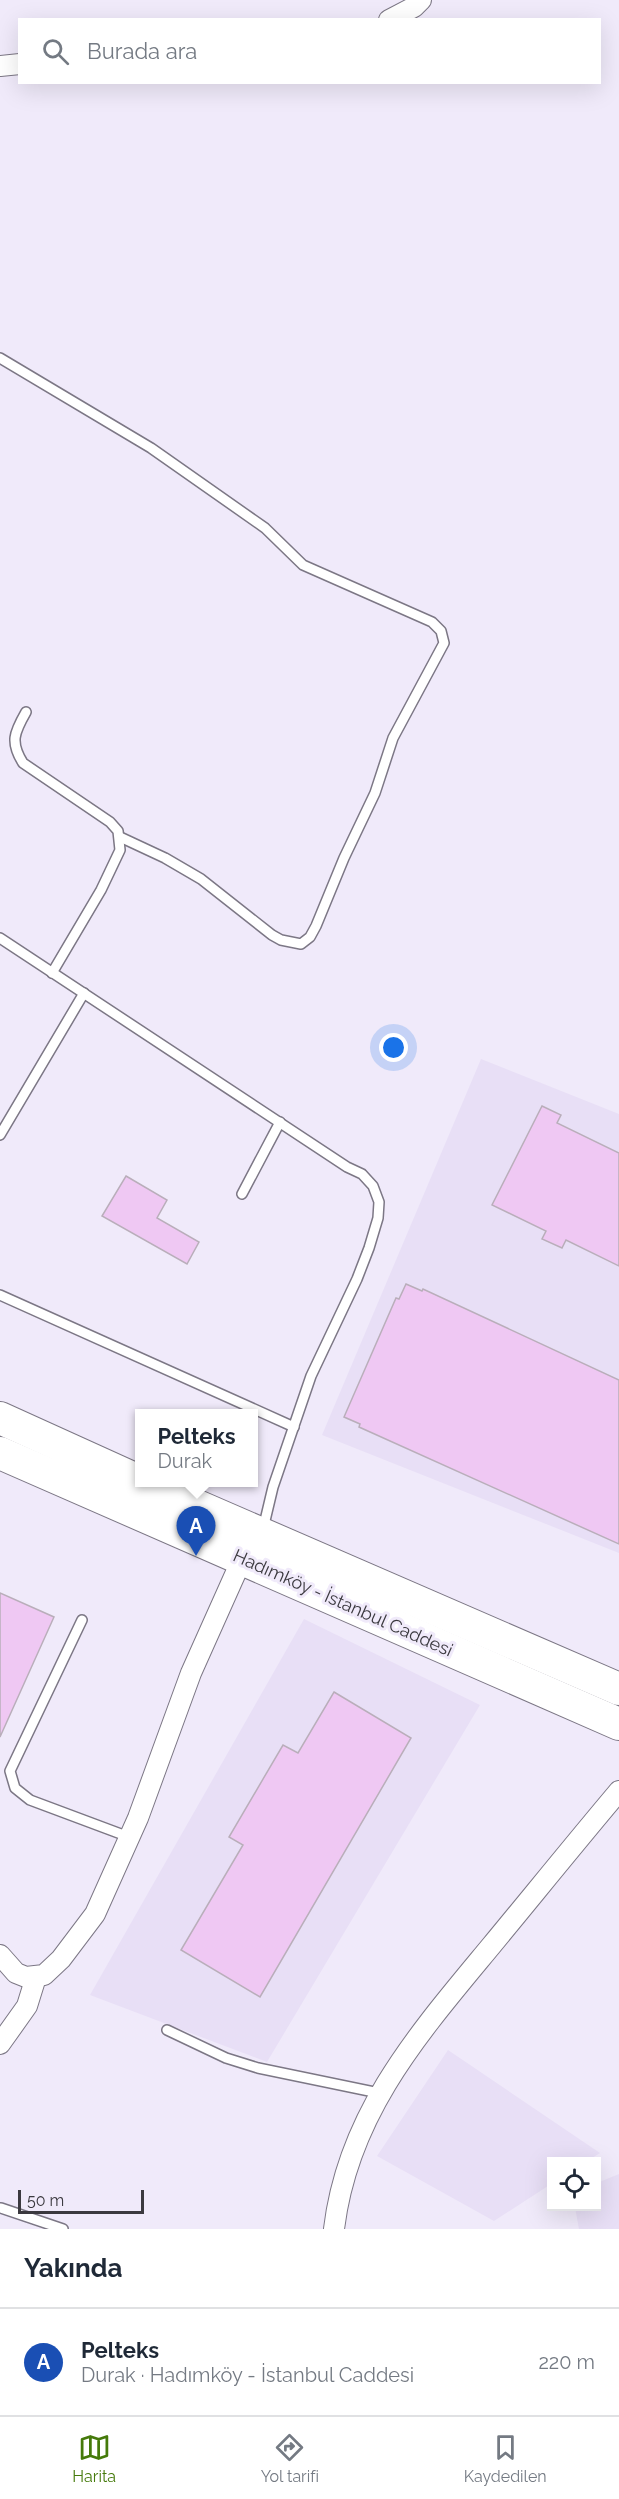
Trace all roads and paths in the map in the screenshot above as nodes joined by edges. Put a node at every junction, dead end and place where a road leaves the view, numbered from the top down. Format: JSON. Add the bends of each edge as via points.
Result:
{"nodes":[{"id":1,"x":421,"y":0,"type":"edge"},
{"id":2,"x":393,"y":18,"type":"edge"},
{"id":3,"x":18,"y":64,"type":"edge"},
{"id":4,"x":0,"y":66,"type":"edge"},
{"id":5,"x":0,"y":358,"type":"edge"},
{"id":6,"x":26,"y":712,"type":"dead end"},
{"id":7,"x":120,"y":837,"type":"junction"},
{"id":8,"x":0,"y":938,"type":"edge"},
{"id":9,"x":52,"y":973,"type":"junction"},
{"id":10,"x":84,"y":993,"type":"junction"},
{"id":11,"x":280,"y":1122,"type":"junction"},
{"id":12,"x":0,"y":1135,"type":"edge"},
{"id":13,"x":242,"y":1194,"type":"dead end"},
{"id":14,"x":0,"y":1295,"type":"edge"},
{"id":15,"x":254,"y":1409,"type":"edge"},
{"id":16,"x":258,"y":1411,"type":"edge"},
{"id":17,"x":0,"y":1418,"type":"edge"},
{"id":18,"x":294,"y":1427,"type":"junction"},
{"id":19,"x":0,"y":1453,"type":"edge"},
{"id":20,"x":135,"y":1479,"type":"edge"},
{"id":21,"x":153,"y":1487,"type":"edge"},
{"id":22,"x":261,"y":1534,"type":"junction"},
{"id":23,"x":242,"y":1559,"type":"junction"},
{"id":24,"x":82,"y":1620,"type":"dead end"},
{"id":25,"x":619,"y":1689,"type":"edge"},
{"id":26,"x":619,"y":1724,"type":"edge"},
{"id":27,"x":619,"y":1791,"type":"edge"},
{"id":28,"x":129,"y":1837,"type":"junction"},
{"id":29,"x":0,"y":1954,"type":"edge"},
{"id":30,"x":36,"y":1977,"type":"junction"},
{"id":31,"x":167,"y":2030,"type":"dead end"},
{"id":32,"x":0,"y":2044,"type":"edge"},
{"id":33,"x":379,"y":2093,"type":"junction"},
{"id":34,"x":1,"y":2208,"type":"edge"},
{"id":35,"x":331,"y":2227,"type":"edge"},
{"id":36,"x":63,"y":2229,"type":"edge"}],
"edges":[{"from":1,"to":2,"type":"street"},
{"from":3,"to":4,"type":"street"},
{"from":5,"to":7,"type":"lane","via":[[151,448],[265,528],[303,565],[432,622],[441,631],[444,643],[393,738],[375,793],[322,914],[310,937],[301,944],[272,935],[201,879]]},
{"from":6,"to":7,"type":"lane","via":[[14,741],[23,763],[110,822]]},
{"from":7,"to":9,"type":"lane","via":[[120,850],[101,890]]},
{"from":8,"to":9,"type":"lane"},
{"from":9,"to":10,"type":"lane"},
{"from":10,"to":11,"type":"lane"},
{"from":10,"to":12,"type":"lane"},
{"from":11,"to":13,"type":"lane"},
{"from":11,"to":18,"type":"lane","via":[[362,1174],[373,1186],[379,1202],[369,1248],[310,1376]]},
{"from":14,"to":15,"type":"lane"},
{"from":16,"to":18,"type":"lane"},
{"from":17,"to":20,"type":"main road","name":"Hadımköy - İstanbul Caddesi"},
{"from":18,"to":22,"type":"lane"},
{"from":19,"to":23,"type":"main road","name":"Hadımköy - İstanbul Caddesi"},
{"from":21,"to":22,"type":"main road","name":"Hadımköy - İstanbul Caddesi"},
{"from":22,"to":25,"type":"main road","name":"Hadımköy - İstanbul Caddesi"},
{"from":23,"to":26,"type":"main road","name":"Hadımköy - İstanbul Caddesi"},
{"from":23,"to":28,"type":"street","via":[[191,1673]]},
{"from":24,"to":28,"type":"lane","via":[[10,1771],[15,1788],[30,1800]]},
{"from":27,"to":33,"type":"street","via":[[420,2032]]},
{"from":28,"to":30,"type":"street","via":[[95,1914],[61,1959]]},
{"from":29,"to":30,"type":"street","via":[[16,1973]]},
{"from":30,"to":32,"type":"street","via":[[27,2006]]},
{"from":31,"to":33,"type":"lane","via":[[226,2058],[258,2068]]},
{"from":33,"to":35,"type":"street","via":[[361,2128]]},
{"from":34,"to":36,"type":"lane"}]}
